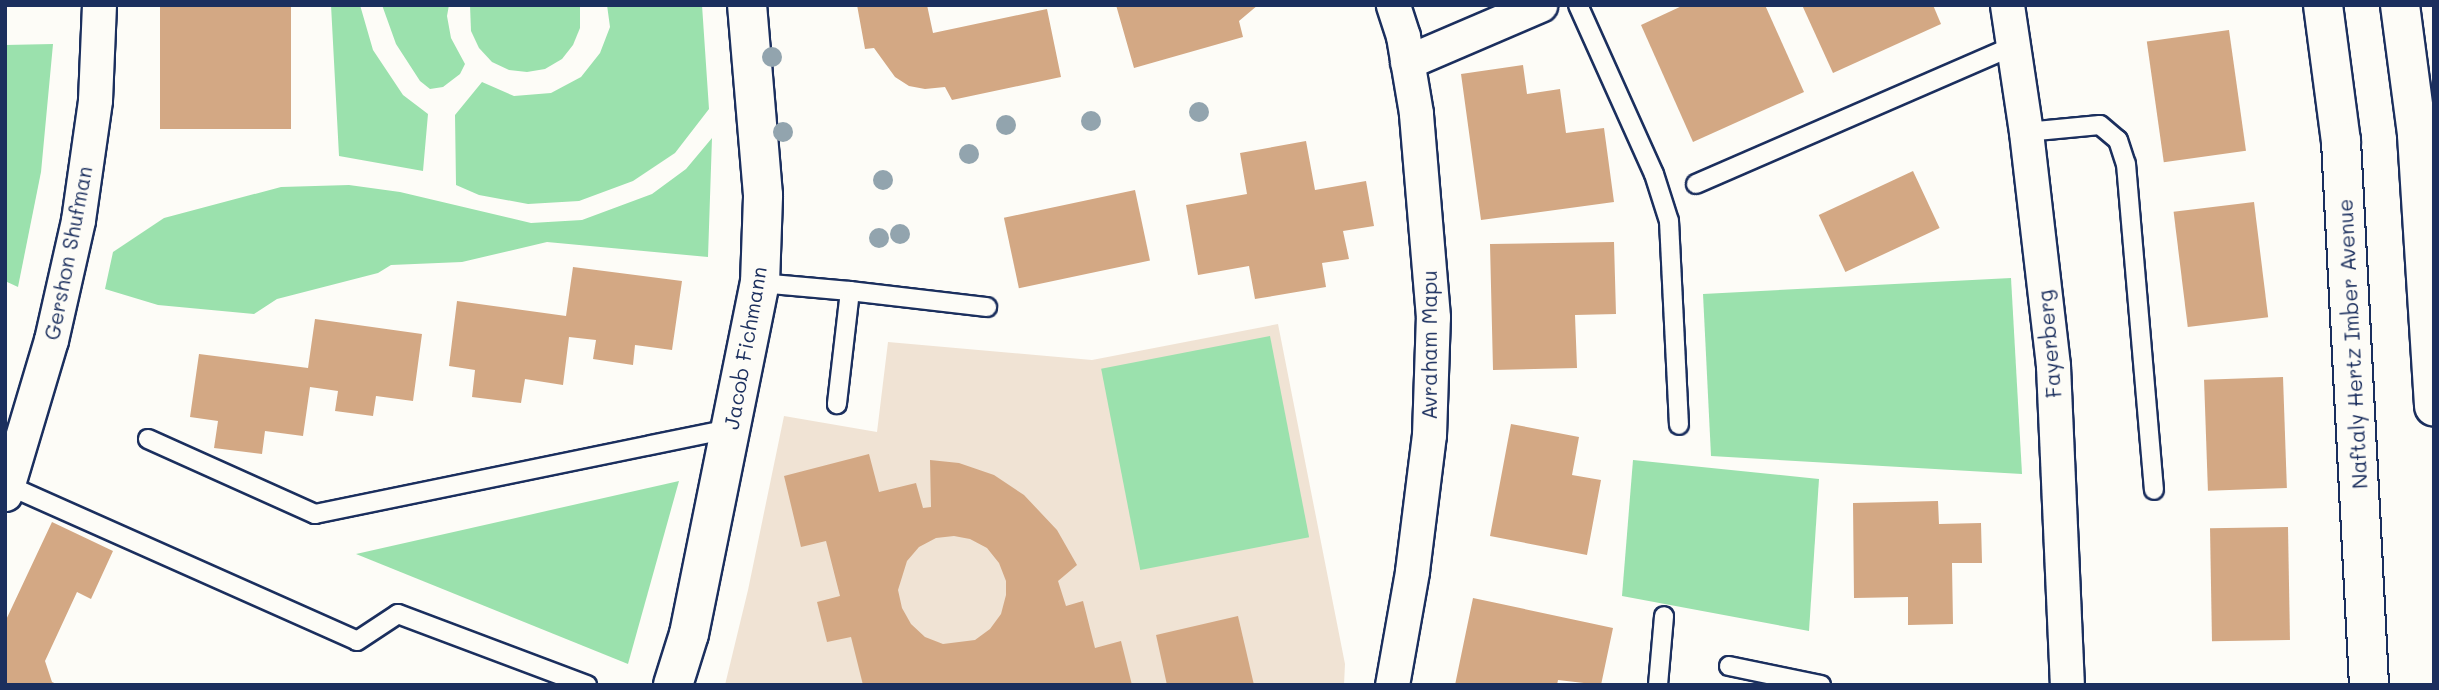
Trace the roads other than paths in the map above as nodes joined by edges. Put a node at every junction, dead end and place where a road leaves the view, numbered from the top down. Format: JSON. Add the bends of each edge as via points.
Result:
{"nodes":[{"id":1,"x":99,"y":5,"type":"edge"},
{"id":2,"x":747,"y":5,"type":"edge"},
{"id":3,"x":1393,"y":5,"type":"edge"},
{"id":4,"x":1540,"y":5,"type":"edge"},
{"id":5,"x":1578,"y":5,"type":"edge"},
{"id":6,"x":2007,"y":5,"type":"edge"},
{"id":7,"x":2323,"y":5,"type":"edge"},
{"id":8,"x":2400,"y":5,"type":"edge"},
{"id":9,"x":2014,"y":47,"type":"junction"},
{"id":10,"x":1407,"y":62,"type":"junction"},
{"id":11,"x":2026,"y":132,"type":"junction"},
{"id":12,"x":1696,"y":184,"type":"dead end"},
{"id":13,"x":760,"y":283,"type":"junction"},
{"id":14,"x":850,"y":291,"type":"junction"},
{"id":15,"x":987,"y":307,"type":"dead end"},
{"id":16,"x":837,"y":404,"type":"dead end"},
{"id":17,"x":2434,"y":406,"type":"edge"},
{"id":18,"x":1679,"y":425,"type":"dead end"},
{"id":19,"x":730,"y":429,"type":"junction"},
{"id":20,"x":148,"y":439,"type":"dead end"},
{"id":21,"x":6,"y":488,"type":"edge"},
{"id":22,"x":2154,"y":489,"type":"dead end"},
{"id":23,"x":1664,"y":616,"type":"dead end"},
{"id":24,"x":1730,"y":666,"type":"dead end"},
{"id":25,"x":587,"y":685,"type":"edge"},
{"id":26,"x":673,"y":685,"type":"edge"},
{"id":27,"x":1392,"y":685,"type":"edge"},
{"id":28,"x":1658,"y":685,"type":"edge"},
{"id":29,"x":1821,"y":685,"type":"edge"},
{"id":30,"x":2067,"y":685,"type":"edge"},
{"id":31,"x":2369,"y":685,"type":"edge"}],
"edges":[{"from":1,"to":21,"type":"street","name":"Gershon Shufman","via":[[95,100],[78,220],[51,340]]},
{"from":2,"to":13,"type":"main road","name":"Jacob Fichmann","via":[[762,195]]},
{"from":3,"to":10,"type":"street","name":"Avraham Mapu"},
{"from":4,"to":10,"type":"street"},
{"from":5,"to":18,"type":"lane","via":[[1654,174],[1669,222]]},
{"from":6,"to":9,"type":"street","name":"Fayerberg"},
{"from":7,"to":31,"type":"main road","name":"Naftaly Hertz Imber Avenue","via":[[2341,141]]},
{"from":8,"to":17,"type":"main road","via":[[2417,135]]},
{"from":9,"to":11,"type":"street","name":"Fayerberg"},
{"from":9,"to":12,"type":"lane"},
{"from":10,"to":27,"type":"street","name":"Avraham Mapu","via":[[1426,201],[1433,317],[1429,435]]},
{"from":11,"to":22,"type":"lane","via":[[2100,125],[2118,140],[2126,164]]},
{"from":11,"to":30,"type":"street","name":"Fayerberg","via":[[2053,366]]},
{"from":13,"to":14,"type":"lane"},
{"from":13,"to":19,"type":"main road","name":"Jacob Fichmann"},
{"from":14,"to":15,"type":"lane"},
{"from":14,"to":16,"type":"lane"},
{"from":19,"to":20,"type":"lane","via":[[315,514]]},
{"from":19,"to":26,"type":"main road","name":"Jacob Fichmann","via":[[688,634]]},
{"from":21,"to":25,"type":"lane","via":[[357,641],[398,614]]},
{"from":23,"to":28,"type":"lane"},
{"from":24,"to":29,"type":"lane"}]}
